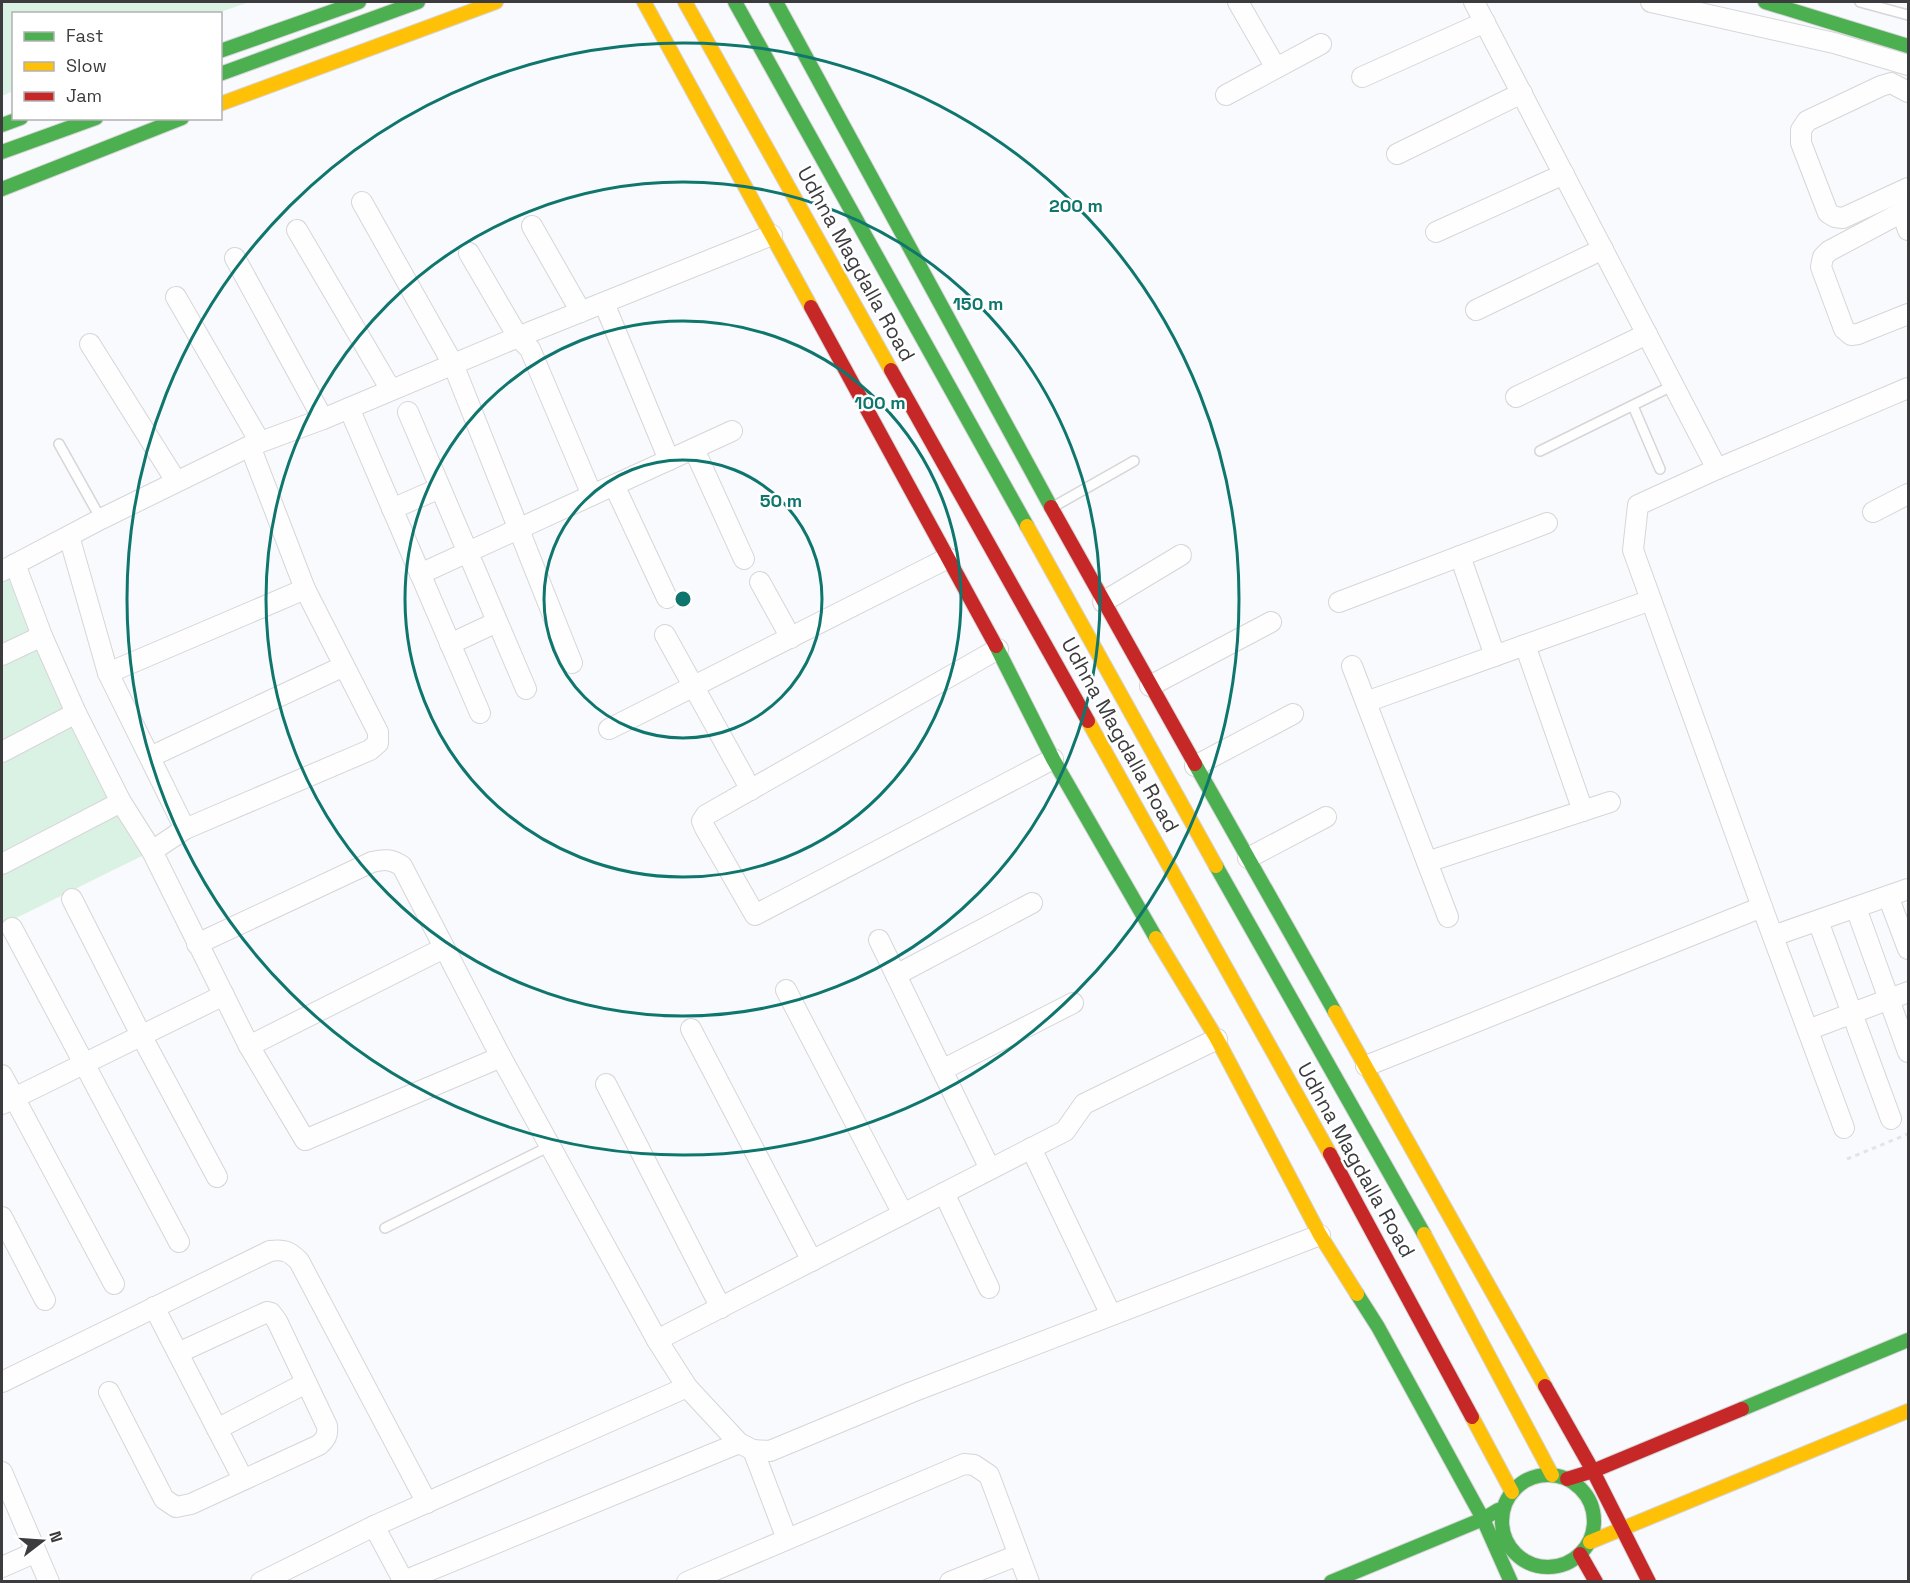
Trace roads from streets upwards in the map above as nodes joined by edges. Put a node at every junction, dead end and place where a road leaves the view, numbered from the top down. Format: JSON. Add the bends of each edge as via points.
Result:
{"nodes":[{"id":1,"x":359,"y":2,"type":"edge"},
{"id":2,"x":418,"y":2,"type":"edge"},
{"id":3,"x":467,"y":2,"type":"edge"},
{"id":4,"x":496,"y":2,"type":"edge"},
{"id":5,"x":644,"y":2,"type":"edge"},
{"id":6,"x":685,"y":2,"type":"edge"},
{"id":7,"x":735,"y":2,"type":"edge"},
{"id":8,"x":776,"y":2,"type":"edge"},
{"id":9,"x":1238,"y":2,"type":"edge"},
{"id":10,"x":1474,"y":2,"type":"edge"},
{"id":11,"x":1651,"y":2,"type":"edge"},
{"id":12,"x":1765,"y":2,"type":"edge"},
{"id":13,"x":1485,"y":22,"type":"junction"},
{"id":14,"x":1321,"y":44,"type":"dead end"},
{"id":15,"x":1908,"y":46,"type":"edge"},
{"id":16,"x":222,"y":50,"type":"edge"},
{"id":17,"x":1908,"y":65,"type":"edge"},
{"id":18,"x":1276,"y":68,"type":"junction"},
{"id":19,"x":222,"y":73,"type":"edge"},
{"id":20,"x":1362,"y":77,"type":"dead end"},
{"id":21,"x":222,"y":91,"type":"edge"},
{"id":22,"x":1908,"y":92,"type":"edge"},
{"id":23,"x":1522,"y":93,"type":"junction"},
{"id":24,"x":1226,"y":95,"type":"dead end"},
{"id":25,"x":222,"y":103,"type":"edge"},
{"id":26,"x":90,"y":120,"type":"edge"},
{"id":27,"x":145,"y":120,"type":"edge"},
{"id":28,"x":177,"y":120,"type":"edge"},
{"id":29,"x":2,"y":152,"type":"edge"},
{"id":30,"x":54,"y":153,"type":"dead end"},
{"id":31,"x":1397,"y":154,"type":"dead end"},
{"id":32,"x":1564,"y":174,"type":"junction"},
{"id":33,"x":1908,"y":188,"type":"edge"},
{"id":34,"x":2,"y":189,"type":"edge"},
{"id":35,"x":362,"y":202,"type":"dead end"},
{"id":36,"x":1906,"y":217,"type":"edge"},
{"id":37,"x":532,"y":226,"type":"dead end"},
{"id":38,"x":297,"y":230,"type":"dead end"},
{"id":39,"x":1436,"y":232,"type":"dead end"},
{"id":40,"x":772,"y":236,"type":"junction"},
{"id":41,"x":1603,"y":249,"type":"junction"},
{"id":42,"x":469,"y":253,"type":"dead end"},
{"id":43,"x":235,"y":258,"type":"dead end"},
{"id":44,"x":176,"y":297,"type":"dead end"},
{"id":45,"x":604,"y":303,"type":"junction"},
{"id":46,"x":1476,"y":310,"type":"dead end"},
{"id":47,"x":581,"y":312,"type":"junction"},
{"id":48,"x":1908,"y":314,"type":"edge"},
{"id":49,"x":1647,"y":334,"type":"junction"},
{"id":50,"x":518,"y":337,"type":"junction"},
{"id":51,"x":90,"y":344,"type":"dead end"},
{"id":52,"x":453,"y":364,"type":"junction"},
{"id":53,"x":1908,"y":388,"type":"edge"},
{"id":54,"x":391,"y":390,"type":"junction"},
{"id":55,"x":1515,"y":397,"type":"dead end"},
{"id":56,"x":349,"y":408,"type":"junction"},
{"id":57,"x":408,"y":412,"type":"dead end"},
{"id":58,"x":323,"y":419,"type":"junction"},
{"id":59,"x":732,"y":431,"type":"dead end"},
{"id":60,"x":255,"y":444,"type":"junction"},
{"id":61,"x":694,"y":449,"type":"junction"},
{"id":62,"x":669,"y":460,"type":"junction"},
{"id":63,"x":1717,"y":469,"type":"junction"},
{"id":64,"x":176,"y":481,"type":"junction"},
{"id":65,"x":614,"y":485,"type":"junction"},
{"id":66,"x":440,"y":488,"type":"junction"},
{"id":67,"x":1908,"y":494,"type":"edge"},
{"id":68,"x":592,"y":495,"type":"junction"},
{"id":69,"x":392,"y":509,"type":"junction"},
{"id":70,"x":1873,"y":512,"type":"dead end"},
{"id":71,"x":1547,"y":524,"type":"dead end"},
{"id":72,"x":518,"y":529,"type":"junction"},
{"id":73,"x":69,"y":536,"type":"junction"},
{"id":74,"x":468,"y":552,"type":"junction"},
{"id":75,"x":1181,"y":555,"type":"dead end"},
{"id":76,"x":1460,"y":556,"type":"junction"},
{"id":77,"x":948,"y":558,"type":"junction"},
{"id":78,"x":744,"y":559,"type":"dead end"},
{"id":79,"x":8,"y":568,"type":"edge"},
{"id":80,"x":420,"y":574,"type":"junction"},
{"id":81,"x":760,"y":582,"type":"dead end"},
{"id":82,"x":305,"y":590,"type":"junction"},
{"id":83,"x":667,"y":598,"type":"dead end"},
{"id":84,"x":1651,"y":600,"type":"junction"},
{"id":85,"x":1103,"y":602,"type":"junction"},
{"id":86,"x":1339,"y":602,"type":"dead end"},
{"id":87,"x":497,"y":622,"type":"junction"},
{"id":88,"x":1271,"y":622,"type":"dead end"},
{"id":89,"x":665,"y":635,"type":"dead end"},
{"id":90,"x":42,"y":636,"type":"junction"},
{"id":91,"x":791,"y":638,"type":"junction"},
{"id":92,"x":450,"y":644,"type":"junction"},
{"id":93,"x":1525,"y":645,"type":"junction"},
{"id":94,"x":998,"y":649,"type":"junction"},
{"id":95,"x":2,"y":655,"type":"edge"},
{"id":96,"x":1495,"y":656,"type":"junction"},
{"id":97,"x":572,"y":663,"type":"dead end"},
{"id":98,"x":344,"y":666,"type":"junction"},
{"id":99,"x":1352,"y":666,"type":"dead end"},
{"id":100,"x":108,"y":673,"type":"junction"},
{"id":101,"x":694,"y":686,"type":"junction"},
{"id":102,"x":1150,"y":686,"type":"junction"},
{"id":103,"x":526,"y":690,"type":"dead end"},
{"id":104,"x":1366,"y":702,"type":"junction"},
{"id":105,"x":76,"y":713,"type":"junction"},
{"id":106,"x":480,"y":713,"type":"dead end"},
{"id":107,"x":1293,"y":714,"type":"dead end"},
{"id":108,"x":609,"y":729,"type":"dead end"},
{"id":109,"x":2,"y":752,"type":"edge"},
{"id":110,"x":150,"y":757,"type":"junction"},
{"id":111,"x":1053,"y":759,"type":"junction"},
{"id":112,"x":1195,"y":766,"type":"junction"},
{"id":113,"x":751,"y":790,"type":"junction"},
{"id":114,"x":121,"y":802,"type":"junction"},
{"id":115,"x":1610,"y":802,"type":"dead end"},
{"id":116,"x":1582,"y":810,"type":"junction"},
{"id":117,"x":1326,"y":817,"type":"dead end"},
{"id":118,"x":185,"y":829,"type":"junction"},
{"id":119,"x":152,"y":851,"type":"junction"},
{"id":120,"x":1248,"y":858,"type":"junction"},
{"id":121,"x":1427,"y":862,"type":"junction"},
{"id":122,"x":2,"y":864,"type":"edge"},
{"id":123,"x":1908,"y":890,"type":"edge"},
{"id":124,"x":1888,"y":896,"type":"junction"},
{"id":125,"x":72,"y":899,"type":"dead end"},
{"id":126,"x":1032,"y":903,"type":"dead end"},
{"id":127,"x":1762,"y":907,"type":"junction"},
{"id":128,"x":1856,"y":908,"type":"junction"},
{"id":129,"x":1448,"y":917,"type":"dead end"},
{"id":130,"x":1818,"y":921,"type":"junction"},
{"id":131,"x":12,"y":928,"type":"dead end"},
{"id":132,"x":1773,"y":936,"type":"junction"},
{"id":133,"x":879,"y":940,"type":"dead end"},
{"id":134,"x":197,"y":944,"type":"junction"},
{"id":135,"x":444,"y":948,"type":"junction"},
{"id":136,"x":1908,"y":950,"type":"edge"},
{"id":137,"x":896,"y":975,"type":"junction"},
{"id":138,"x":786,"y":990,"type":"dead end"},
{"id":139,"x":1908,"y":992,"type":"edge"},
{"id":140,"x":224,"y":995,"type":"junction"},
{"id":141,"x":1889,"y":999,"type":"junction"},
{"id":142,"x":1073,"y":1003,"type":"dead end"},
{"id":143,"x":1852,"y":1013,"type":"junction"},
{"id":144,"x":691,"y":1029,"type":"dead end"},
{"id":145,"x":1808,"y":1030,"type":"junction"},
{"id":146,"x":142,"y":1037,"type":"junction"},
{"id":147,"x":1217,"y":1039,"type":"junction"},
{"id":148,"x":249,"y":1046,"type":"junction"},
{"id":149,"x":1908,"y":1052,"type":"edge"},
{"id":150,"x":501,"y":1057,"type":"junction"},
{"id":151,"x":84,"y":1065,"type":"junction"},
{"id":152,"x":1366,"y":1066,"type":"junction"},
{"id":153,"x":942,"y":1070,"type":"junction"},
{"id":154,"x":2,"y":1075,"type":"edge"},
{"id":155,"x":606,"y":1083,"type":"dead end"},
{"id":156,"x":8,"y":1101,"type":"edge"},
{"id":157,"x":1891,"y":1119,"type":"dead end"},
{"id":158,"x":1844,"y":1128,"type":"dead end"},
{"id":159,"x":1031,"y":1148,"type":"junction"},
{"id":160,"x":990,"y":1169,"type":"junction"},
{"id":161,"x":217,"y":1177,"type":"dead end"},
{"id":162,"x":944,"y":1193,"type":"junction"},
{"id":163,"x":903,"y":1214,"type":"junction"},
{"id":164,"x":2,"y":1217,"type":"edge"},
{"id":165,"x":1320,"y":1235,"type":"junction"},
{"id":166,"x":179,"y":1242,"type":"dead end"},
{"id":167,"x":812,"y":1261,"type":"junction"},
{"id":168,"x":114,"y":1284,"type":"dead end"},
{"id":169,"x":989,"y":1288,"type":"dead end"},
{"id":170,"x":45,"y":1300,"type":"dead end"},
{"id":171,"x":154,"y":1308,"type":"junction"},
{"id":172,"x":721,"y":1308,"type":"junction"},
{"id":173,"x":1111,"y":1315,"type":"junction"},
{"id":174,"x":657,"y":1340,"type":"junction"},
{"id":175,"x":1908,"y":1340,"type":"edge"},
{"id":176,"x":178,"y":1353,"type":"junction"},
{"id":177,"x":2,"y":1382,"type":"edge"},
{"id":178,"x":306,"y":1383,"type":"junction"},
{"id":179,"x":687,"y":1387,"type":"junction"},
{"id":180,"x":108,"y":1392,"type":"dead end"},
{"id":181,"x":1908,"y":1411,"type":"edge"},
{"id":182,"x":217,"y":1429,"type":"junction"},
{"id":183,"x":746,"y":1447,"type":"junction"},
{"id":184,"x":1593,"y":1471,"type":"junction"},
{"id":185,"x":1552,"y":1475,"type":"junction"},
{"id":186,"x":243,"y":1479,"type":"junction"},
{"id":187,"x":1567,"y":1479,"type":"junction"},
{"id":188,"x":3,"y":1482,"type":"edge"},
{"id":189,"x":1512,"y":1492,"type":"junction"},
{"id":190,"x":427,"y":1503,"type":"junction"},
{"id":191,"x":1505,"y":1506,"type":"junction"},
{"id":192,"x":1483,"y":1519,"type":"junction"},
{"id":193,"x":374,"y":1526,"type":"junction"},
{"id":194,"x":1621,"y":1529,"type":"junction"},
{"id":195,"x":787,"y":1539,"type":"junction"},
{"id":196,"x":1590,"y":1542,"type":"junction"},
{"id":197,"x":36,"y":1552,"type":"junction"},
{"id":198,"x":1580,"y":1554,"type":"junction"},
{"id":199,"x":1018,"y":1555,"type":"junction"},
{"id":200,"x":1538,"y":1566,"type":"junction"},
{"id":201,"x":2,"y":1567,"type":"edge"},
{"id":202,"x":1553,"y":1567,"type":"junction"},
{"id":203,"x":50,"y":1581,"type":"edge"},
{"id":204,"x":261,"y":1581,"type":"edge"},
{"id":205,"x":404,"y":1581,"type":"edge"},
{"id":206,"x":687,"y":1581,"type":"edge"},
{"id":207,"x":950,"y":1581,"type":"edge"},
{"id":208,"x":1029,"y":1581,"type":"edge"},
{"id":209,"x":1331,"y":1581,"type":"edge"},
{"id":210,"x":1510,"y":1581,"type":"edge"},
{"id":211,"x":1561,"y":1581,"type":"edge"},
{"id":212,"x":1596,"y":1581,"type":"edge"},
{"id":213,"x":1649,"y":1581,"type":"edge"}],
"edges":[{"from":1,"to":16,"type":"main road"},
{"from":2,"to":19,"type":"main road"},
{"from":3,"to":21,"type":"main road"},
{"from":4,"to":25,"type":"main road"},
{"from":5,"to":40,"type":"main road"},
{"from":6,"to":189,"type":"main road","name":"Udhna Magdalla Road","via":[[1304,1107]]},
{"from":7,"to":185,"type":"main road","name":"Udhna Magdalla Road","via":[[1401,1191]]},
{"from":8,"to":85,"type":"main road"},
{"from":9,"to":18,"type":"street"},
{"from":10,"to":13,"type":"street"},
{"from":11,"to":17,"type":"street","via":[[1834,43]]},
{"from":12,"to":15,"type":"main road"},
{"from":13,"to":20,"type":"street"},
{"from":13,"to":23,"type":"street"},
{"from":14,"to":18,"type":"street"},
{"from":18,"to":24,"type":"street"},
{"from":22,"to":33,"type":"street","via":[[1890,83],[1807,121],[1801,130],[1801,143],[1828,213],[1835,218],[1843,218]]},
{"from":23,"to":31,"type":"street"},
{"from":23,"to":32,"type":"street"},
{"from":26,"to":29,"type":"main road"},
{"from":27,"to":30,"type":"main road"},
{"from":28,"to":34,"type":"main road"},
{"from":32,"to":39,"type":"street"},
{"from":32,"to":41,"type":"street"},
{"from":35,"to":52,"type":"street"},
{"from":36,"to":48,"type":"street","via":[[1829,251],[1821,267],[1844,329],[1851,335]]},
{"from":37,"to":47,"type":"street"},
{"from":38,"to":54,"type":"street"},
{"from":40,"to":45,"type":"street"},
{"from":40,"to":77,"type":"main road"},
{"from":41,"to":46,"type":"street"},
{"from":41,"to":49,"type":"street"},
{"from":42,"to":50,"type":"street"},
{"from":43,"to":58,"type":"street"},
{"from":44,"to":60,"type":"street"},
{"from":45,"to":47,"type":"street"},
{"from":45,"to":62,"type":"street"},
{"from":47,"to":50,"type":"street"},
{"from":49,"to":55,"type":"street"},
{"from":49,"to":63,"type":"street"},
{"from":50,"to":52,"type":"street"},
{"from":50,"to":68,"type":"street","via":[[532,354]]},
{"from":51,"to":64,"type":"street"},
{"from":52,"to":54,"type":"street"},
{"from":52,"to":72,"type":"street"},
{"from":53,"to":63,"type":"street"},
{"from":54,"to":56,"type":"street"},
{"from":56,"to":58,"type":"street"},
{"from":56,"to":69,"type":"street"},
{"from":57,"to":66,"type":"street"},
{"from":58,"to":60,"type":"street"},
{"from":59,"to":61,"type":"street"},
{"from":60,"to":64,"type":"street"},
{"from":60,"to":82,"type":"street"},
{"from":61,"to":62,"type":"street"},
{"from":61,"to":78,"type":"street"},
{"from":62,"to":65,"type":"street"},
{"from":63,"to":84,"type":"street","via":[[1638,505],[1633,550]]},
{"from":64,"to":73,"type":"street"},
{"from":65,"to":68,"type":"street"},
{"from":65,"to":83,"type":"street"},
{"from":66,"to":69,"type":"street"},
{"from":66,"to":74,"type":"street"},
{"from":67,"to":70,"type":"street"},
{"from":68,"to":72,"type":"street"},
{"from":69,"to":80,"type":"street"},
{"from":71,"to":76,"type":"street"},
{"from":72,"to":74,"type":"street"},
{"from":72,"to":97,"type":"street"},
{"from":73,"to":79,"type":"street"},
{"from":73,"to":100,"type":"street"},
{"from":74,"to":80,"type":"street"},
{"from":74,"to":87,"type":"street"},
{"from":75,"to":85,"type":"street"},
{"from":76,"to":86,"type":"street"},
{"from":76,"to":96,"type":"street"},
{"from":77,"to":91,"type":"street"},
{"from":77,"to":94,"type":"main road"},
{"from":79,"to":90,"type":"street"},
{"from":80,"to":92,"type":"street"},
{"from":81,"to":91,"type":"street"},
{"from":82,"to":98,"type":"street"},
{"from":82,"to":100,"type":"street"},
{"from":84,"to":93,"type":"street"},
{"from":84,"to":127,"type":"street"},
{"from":85,"to":102,"type":"main road"},
{"from":87,"to":92,"type":"street"},
{"from":87,"to":103,"type":"street"},
{"from":88,"to":102,"type":"street"},
{"from":89,"to":101,"type":"street"},
{"from":90,"to":95,"type":"street"},
{"from":90,"to":105,"type":"street"},
{"from":91,"to":101,"type":"street"},
{"from":92,"to":106,"type":"street"},
{"from":93,"to":96,"type":"street"},
{"from":93,"to":116,"type":"street"},
{"from":94,"to":111,"type":"main road"},
{"from":94,"to":113,"type":"street"},
{"from":96,"to":104,"type":"street"},
{"from":98,"to":110,"type":"street"},
{"from":98,"to":118,"type":"street","via":[[378,732],[375,746]]},
{"from":99,"to":104,"type":"street"},
{"from":100,"to":110,"type":"street"},
{"from":101,"to":108,"type":"street"},
{"from":101,"to":113,"type":"street"},
{"from":102,"to":112,"type":"main road"},
{"from":104,"to":121,"type":"street"},
{"from":105,"to":109,"type":"street"},
{"from":105,"to":114,"type":"street"},
{"from":107,"to":112,"type":"street"},
{"from":110,"to":118,"type":"street"},
{"from":111,"to":113,"type":"street","via":[[755,915],[702,821]]},
{"from":111,"to":147,"type":"main road"},
{"from":112,"to":120,"type":"main road"},
{"from":114,"to":119,"type":"street"},
{"from":114,"to":122,"type":"street"},
{"from":115,"to":116,"type":"street"},
{"from":116,"to":121,"type":"street"},
{"from":117,"to":120,"type":"street"},
{"from":118,"to":119,"type":"street"},
{"from":119,"to":134,"type":"street"},
{"from":120,"to":152,"type":"main road"},
{"from":121,"to":129,"type":"street"},
{"from":123,"to":124,"type":"street"},
{"from":124,"to":128,"type":"street"},
{"from":124,"to":136,"type":"street"},
{"from":125,"to":146,"type":"street"},
{"from":126,"to":137,"type":"street"},
{"from":127,"to":132,"type":"street"},
{"from":127,"to":152,"type":"street"},
{"from":128,"to":130,"type":"street"},
{"from":128,"to":141,"type":"street"},
{"from":130,"to":132,"type":"street"},
{"from":130,"to":143,"type":"street"},
{"from":131,"to":151,"type":"street"},
{"from":132,"to":145,"type":"street"},
{"from":133,"to":137,"type":"street"},
{"from":134,"to":135,"type":"street","via":[[384,859],[402,866]]},
{"from":134,"to":140,"type":"street"},
{"from":135,"to":148,"type":"street"},
{"from":135,"to":150,"type":"street"},
{"from":137,"to":153,"type":"street"},
{"from":138,"to":163,"type":"street"},
{"from":139,"to":141,"type":"street"},
{"from":140,"to":146,"type":"street"},
{"from":140,"to":148,"type":"street"},
{"from":141,"to":143,"type":"street"},
{"from":141,"to":149,"type":"street"},
{"from":142,"to":153,"type":"street"},
{"from":143,"to":145,"type":"street"},
{"from":143,"to":157,"type":"street"},
{"from":144,"to":167,"type":"street"},
{"from":145,"to":158,"type":"street"},
{"from":146,"to":151,"type":"street"},
{"from":146,"to":161,"type":"street"},
{"from":147,"to":159,"type":"street","via":[[1084,1104],[1065,1131]]},
{"from":147,"to":165,"type":"main road"},
{"from":148,"to":150,"type":"street","via":[[305,1140]]},
{"from":150,"to":174,"type":"street"},
{"from":151,"to":156,"type":"street"},
{"from":151,"to":166,"type":"street"},
{"from":152,"to":184,"type":"main road"},
{"from":153,"to":160,"type":"street"},
{"from":154,"to":156,"type":"street"},
{"from":155,"to":172,"type":"street"},
{"from":156,"to":168,"type":"street"},
{"from":159,"to":160,"type":"street"},
{"from":159,"to":173,"type":"street"},
{"from":160,"to":162,"type":"street"},
{"from":162,"to":163,"type":"street"},
{"from":162,"to":169,"type":"street"},
{"from":163,"to":167,"type":"street"},
{"from":164,"to":170,"type":"street"},
{"from":165,"to":173,"type":"street"},
{"from":165,"to":192,"type":"main road","via":[[1377,1327]]},
{"from":167,"to":172,"type":"street"},
{"from":171,"to":176,"type":"street"},
{"from":171,"to":177,"type":"street"},
{"from":171,"to":190,"type":"street","via":[[270,1251],[283,1249],[292,1253]]},
{"from":172,"to":174,"type":"street"},
{"from":173,"to":183,"type":"street","via":[[770,1451]]},
{"from":174,"to":179,"type":"street"},
{"from":175,"to":184,"type":"main road"},
{"from":176,"to":178,"type":"street","via":[[267,1312],[277,1321]]},
{"from":176,"to":182,"type":"street"},
{"from":178,"to":182,"type":"street"},
{"from":178,"to":186,"type":"street","via":[[327,1426],[324,1440]]},
{"from":179,"to":183,"type":"street"},
{"from":179,"to":190,"type":"street"},
{"from":180,"to":186,"type":"street","via":[[170,1504],[191,1504]]},
{"from":181,"to":194,"type":"main road"},
{"from":182,"to":186,"type":"street"},
{"from":183,"to":195,"type":"street"},
{"from":183,"to":205,"type":"street"},
{"from":184,"to":187,"type":"main road"},
{"from":184,"to":194,"type":"main road"},
{"from":185,"to":187,"type":"main road"},
{"from":185,"to":189,"type":"main road","via":[[1537,1476]]},
{"from":187,"to":196,"type":"main road","via":[[1589,1499],[1594,1520]]},
{"from":188,"to":197,"type":"street"},
{"from":189,"to":191,"type":"main road"},
{"from":190,"to":193,"type":"street"},
{"from":191,"to":192,"type":"main road"},
{"from":191,"to":200,"type":"main road","via":[[1505,1536],[1512,1550]]},
{"from":192,"to":209,"type":"main road"},
{"from":192,"to":210,"type":"main road"},
{"from":193,"to":204,"type":"street"},
{"from":193,"to":205,"type":"street"},
{"from":194,"to":196,"type":"main road"},
{"from":194,"to":213,"type":"main road"},
{"from":195,"to":199,"type":"street","via":[[964,1464],[974,1464],[988,1475]]},
{"from":195,"to":206,"type":"street"},
{"from":196,"to":198,"type":"main road"},
{"from":197,"to":201,"type":"street"},
{"from":197,"to":203,"type":"street"},
{"from":198,"to":202,"type":"main road"},
{"from":198,"to":212,"type":"main road"},
{"from":199,"to":207,"type":"street"},
{"from":199,"to":208,"type":"street"},
{"from":200,"to":202,"type":"main road"},
{"from":200,"to":210,"type":"main road"},
{"from":202,"to":211,"type":"main road"}]}
